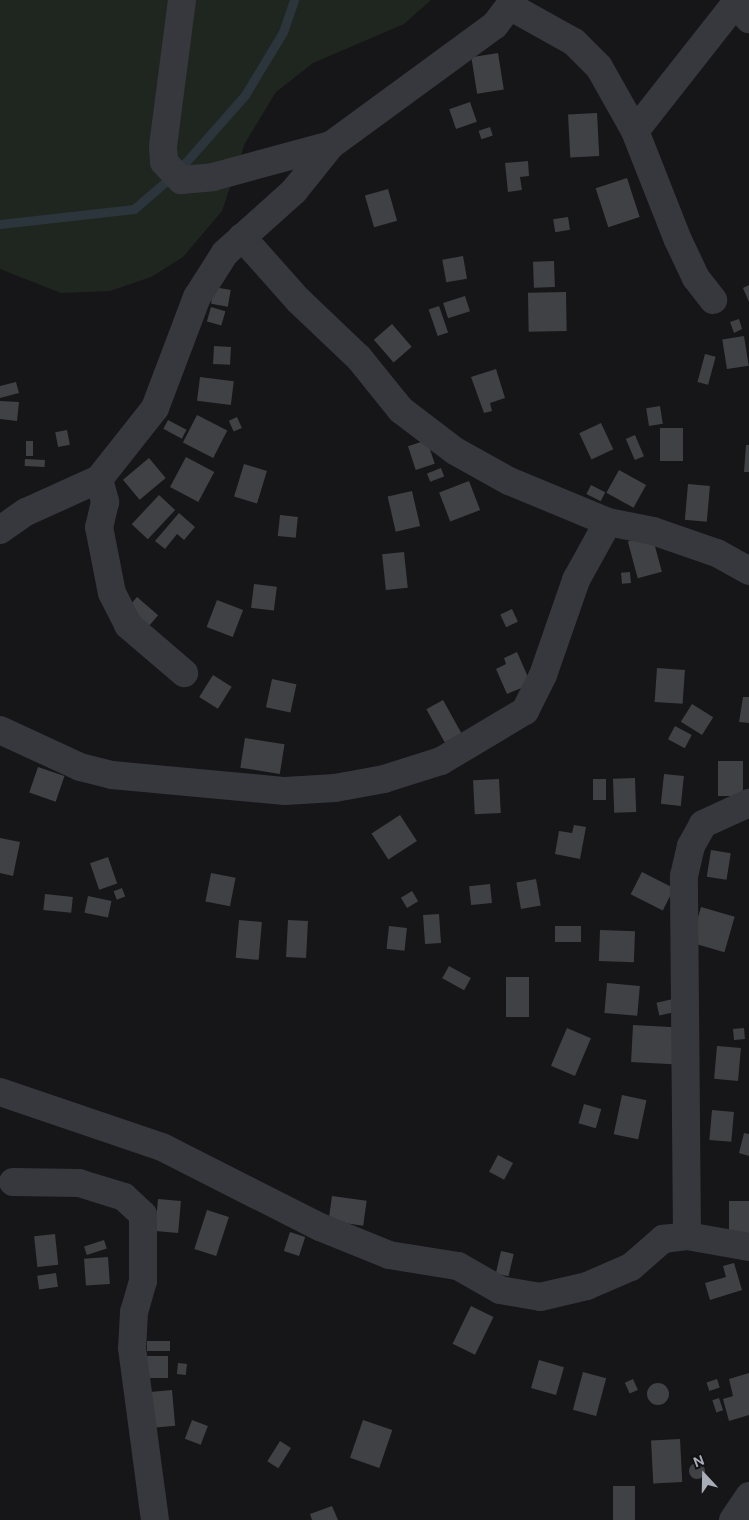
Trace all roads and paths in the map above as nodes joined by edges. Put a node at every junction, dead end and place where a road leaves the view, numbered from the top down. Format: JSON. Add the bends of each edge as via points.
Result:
{"nodes":[{"id":1,"x":182,"y":0,"type":"edge"},
{"id":2,"x":513,"y":3,"type":"edge"},
{"id":3,"x":741,"y":8,"type":"edge"},
{"id":4,"x":635,"y":131,"type":"junction"},
{"id":5,"x":331,"y":145,"type":"junction"},
{"id":6,"x":242,"y":237,"type":"junction"},
{"id":7,"x":714,"y":300,"type":"dead end"},
{"id":8,"x":99,"y":479,"type":"junction"},
{"id":9,"x":608,"y":522,"type":"junction"},
{"id":10,"x":0,"y":530,"type":"edge"},
{"id":11,"x":749,"y":571,"type":"edge"},
{"id":12,"x":184,"y":673,"type":"dead end"},
{"id":13,"x":0,"y":730,"type":"edge"},
{"id":14,"x":749,"y":803,"type":"edge"},
{"id":15,"x":0,"y":1092,"type":"edge"},
{"id":16,"x":12,"y":1182,"type":"dead end"},
{"id":17,"x":687,"y":1236,"type":"junction"},
{"id":18,"x":749,"y":1247,"type":"edge"},
{"id":19,"x":749,"y":1496,"type":"edge"},
{"id":20,"x":155,"y":1520,"type":"edge"},
{"id":21,"x":733,"y":1520,"type":"edge"}],
"edges":[{"from":1,"to":5,"type":"street","via":[[173,171],[213,177]]},
{"from":2,"to":4,"type":"street","via":[[574,42],[599,67]]},
{"from":2,"to":5,"type":"street","via":[[495,25]]},
{"from":3,"to":4,"type":"street"},
{"from":4,"to":7,"type":"street","via":[[678,240],[696,278]]},
{"from":5,"to":6,"type":"street","via":[[294,191]]},
{"from":6,"to":8,"type":"street","via":[[225,253],[198,297],[155,408]]},
{"from":6,"to":9,"type":"street","via":[[298,300],[359,358],[401,410],[455,451],[509,481]]},
{"from":8,"to":10,"type":"street","via":[[26,512]]},
{"from":8,"to":12,"type":"street","via":[[104,502],[99,527],[112,593],[128,625]]},
{"from":9,"to":11,"type":"street","via":[[652,531],[708,550]]},
{"from":9,"to":13,"type":"street","via":[[576,580],[543,675],[525,711],[441,762],[384,779],[335,788],[286,791],[112,775],[80,767]]},
{"from":14,"to":17,"type":"street","via":[[703,824],[691,846],[684,876]]},
{"from":15,"to":17,"type":"street","via":[[162,1147],[320,1227],[388,1256],[458,1266],[500,1290],[540,1297],[587,1286],[630,1267],[663,1239]]},
{"from":16,"to":20,"type":"street","via":[[79,1183],[124,1198],[143,1215],[142,1281],[134,1312],[132,1348]]},
{"from":17,"to":18,"type":"street"},
{"from":19,"to":21,"type":"street"}]}
